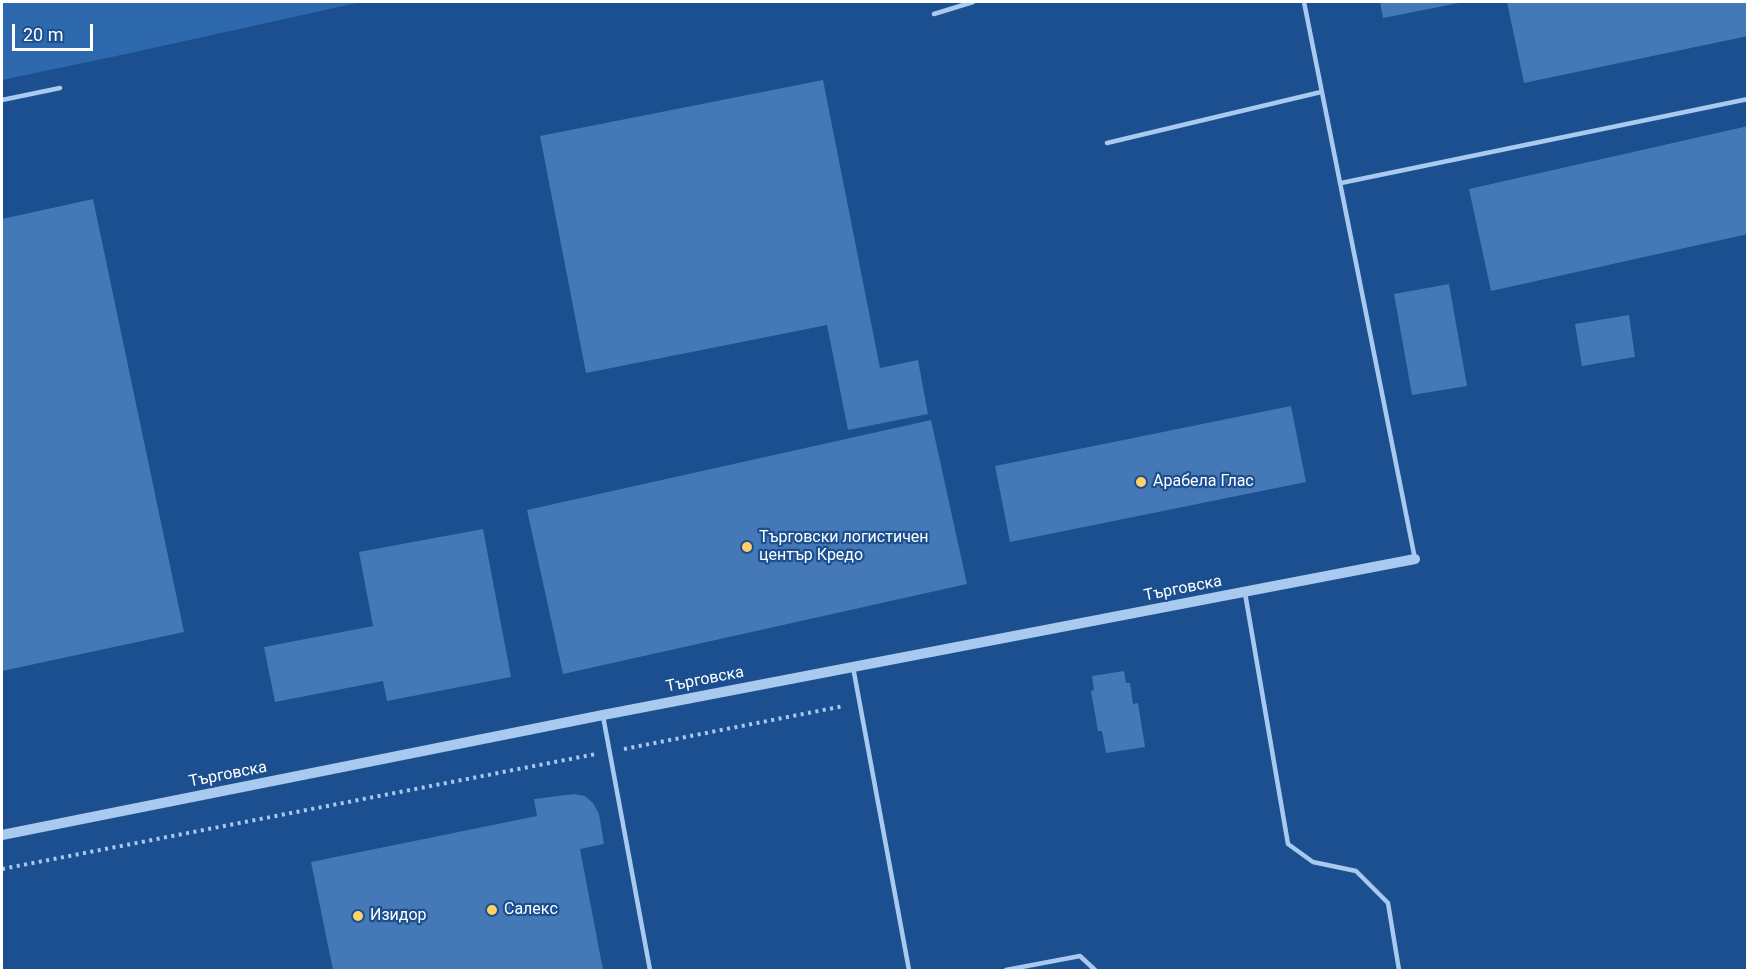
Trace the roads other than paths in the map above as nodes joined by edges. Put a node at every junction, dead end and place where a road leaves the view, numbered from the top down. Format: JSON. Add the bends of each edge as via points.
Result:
{"nodes":[{"id":1,"x":973,"y":2,"type":"edge"},
{"id":2,"x":1304,"y":2,"type":"edge"},
{"id":3,"x":934,"y":14,"type":"dead end"},
{"id":4,"x":60,"y":88,"type":"dead end"},
{"id":5,"x":1321,"y":92,"type":"junction"},
{"id":6,"x":1748,"y":99,"type":"edge"},
{"id":7,"x":2,"y":100,"type":"edge"},
{"id":8,"x":1107,"y":143,"type":"dead end"},
{"id":9,"x":1341,"y":183,"type":"junction"},
{"id":10,"x":1415,"y":559,"type":"joint"},
{"id":11,"x":1245,"y":592,"type":"junction"},
{"id":12,"x":853,"y":667,"type":"junction"},
{"id":13,"x":603,"y":715,"type":"junction"},
{"id":14,"x":2,"y":835,"type":"edge"},
{"id":15,"x":650,"y":970,"type":"edge"},
{"id":16,"x":909,"y":970,"type":"edge"},
{"id":17,"x":1006,"y":970,"type":"edge"},
{"id":18,"x":1095,"y":970,"type":"edge"},
{"id":19,"x":1400,"y":970,"type":"edge"}],
"edges":[{"from":1,"to":3,"type":"lane"},
{"from":2,"to":5,"type":"lane"},
{"from":4,"to":7,"type":"lane"},
{"from":5,"to":8,"type":"lane"},
{"from":5,"to":9,"type":"lane"},
{"from":6,"to":9,"type":"lane"},
{"from":9,"to":10,"type":"lane"},
{"from":10,"to":11,"type":"street","name":"Търговска"},
{"from":11,"to":12,"type":"street","name":"Търговска"},
{"from":11,"to":19,"type":"lane","via":[[1288,844],[1313,862],[1356,871],[1388,903]]},
{"from":12,"to":13,"type":"street","name":"Търговска"},
{"from":12,"to":16,"type":"lane"},
{"from":13,"to":14,"type":"street","name":"Търговска"},
{"from":13,"to":15,"type":"lane"},
{"from":17,"to":18,"type":"lane","via":[[1080,956]]}]}
